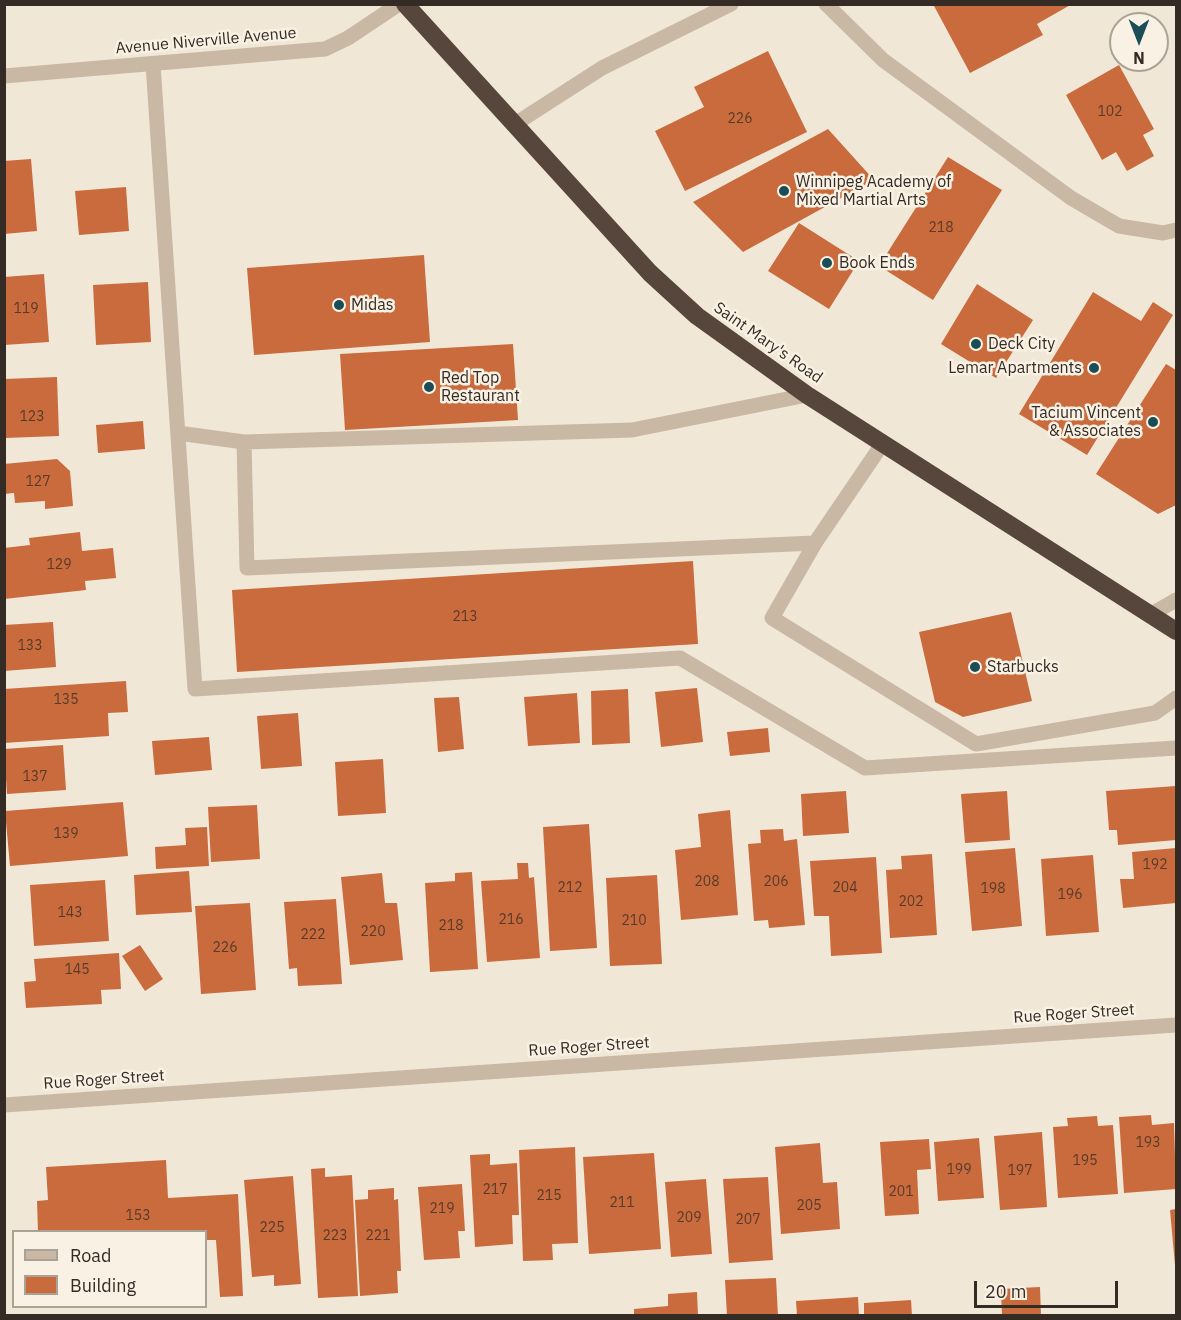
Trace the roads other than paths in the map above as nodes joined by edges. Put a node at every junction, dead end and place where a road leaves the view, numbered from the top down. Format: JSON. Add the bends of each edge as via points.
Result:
{"nodes":[{"id":1,"x":399,"y":4,"type":"edge"},
{"id":2,"x":405,"y":4,"type":"edge"},
{"id":3,"x":731,"y":4,"type":"edge"},
{"id":4,"x":826,"y":4,"type":"edge"},
{"id":5,"x":153,"y":64,"type":"junction"},
{"id":6,"x":4,"y":76,"type":"edge"},
{"id":7,"x":516,"y":124,"type":"junction"},
{"id":8,"x":1176,"y":230,"type":"edge"},
{"id":9,"x":807,"y":395,"type":"junction"},
{"id":10,"x":178,"y":433,"type":"junction"},
{"id":11,"x":244,"y":442,"type":"junction"},
{"id":12,"x":883,"y":443,"type":"junction"},
{"id":13,"x":814,"y":543,"type":"junction"},
{"id":14,"x":1176,"y":600,"type":"edge"},
{"id":15,"x":1150,"y":615,"type":"junction"},
{"id":16,"x":1176,"y":631,"type":"edge"},
{"id":17,"x":1176,"y":698,"type":"edge"},
{"id":18,"x":1176,"y":748,"type":"edge"},
{"id":19,"x":1176,"y":1025,"type":"edge"},
{"id":20,"x":4,"y":1105,"type":"edge"}],
"edges":[{"from":1,"to":5,"type":"street","name":"Avenue Niverville Avenue","via":[[325,49]]},
{"from":2,"to":7,"type":"highway","name":"Saint Mary's Road"},
{"from":3,"to":7,"type":"street","via":[[602,68]]},
{"from":4,"to":8,"type":"street","via":[[884,60],[1071,198],[1119,226],[1163,233]]},
{"from":5,"to":6,"type":"street","name":"Avenue Niverville Avenue"},
{"from":5,"to":10,"type":"street"},
{"from":7,"to":9,"type":"highway","name":"Saint Mary's Road","via":[[670,294]]},
{"from":9,"to":11,"type":"street","via":[[632,430]]},
{"from":9,"to":12,"type":"highway","name":"Saint Mary's Road"},
{"from":10,"to":11,"type":"street"},
{"from":10,"to":18,"type":"street","via":[[195,688],[680,658],[865,768]]},
{"from":11,"to":13,"type":"street","via":[[248,568]]},
{"from":12,"to":13,"type":"street"},
{"from":12,"to":15,"type":"highway","name":"Saint Mary's Road"},
{"from":13,"to":17,"type":"street","via":[[772,618],[976,744],[1155,713]]},
{"from":14,"to":15,"type":"street"},
{"from":15,"to":16,"type":"highway","name":"Saint Mary's Road"},
{"from":19,"to":20,"type":"street","name":"Rue Roger Street"}]}
